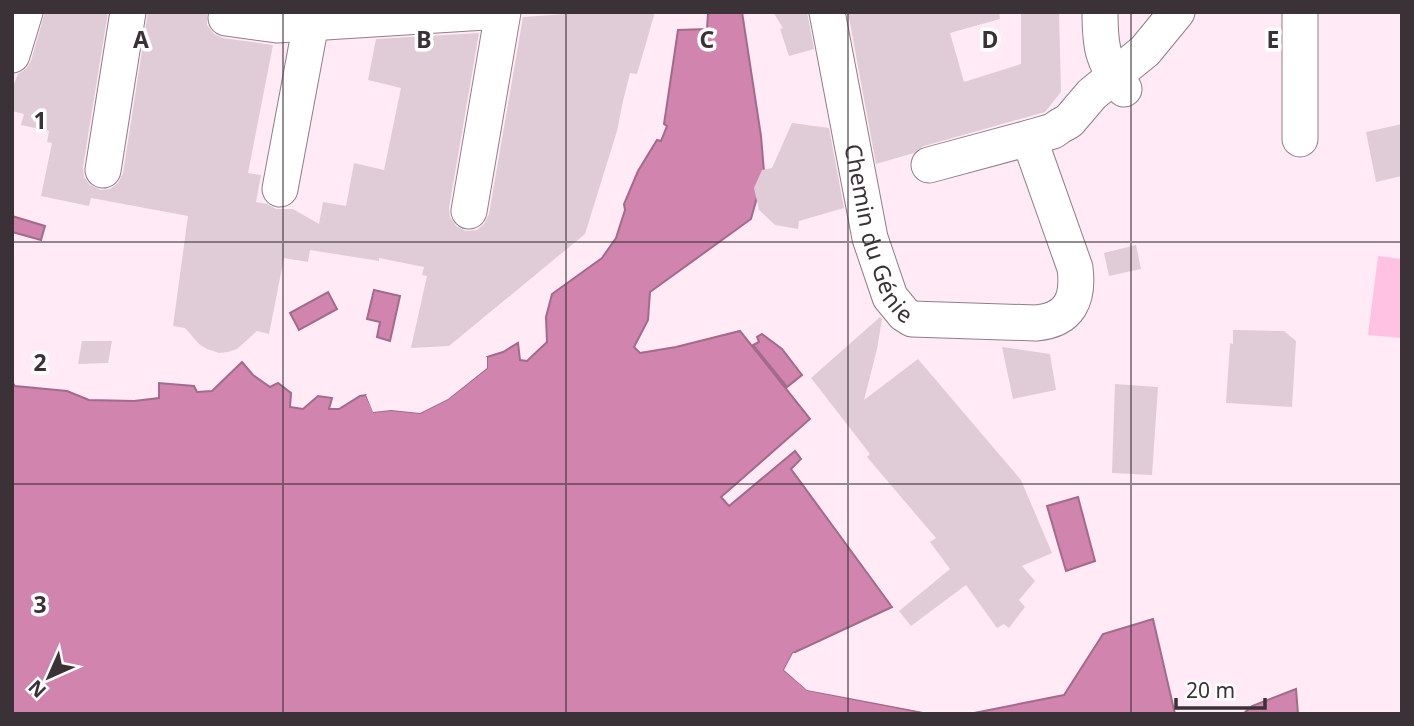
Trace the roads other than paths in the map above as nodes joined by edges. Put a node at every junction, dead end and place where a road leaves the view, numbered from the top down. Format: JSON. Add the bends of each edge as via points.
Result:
{"nodes":[{"id":1,"x":25,"y":12,"type":"edge"},
{"id":2,"x":128,"y":12,"type":"edge"},
{"id":3,"x":227,"y":12,"type":"edge"},
{"id":4,"x":484,"y":12,"type":"edge"},
{"id":5,"x":503,"y":12,"type":"edge"},
{"id":6,"x":827,"y":12,"type":"edge"},
{"id":7,"x":1100,"y":12,"type":"edge"},
{"id":8,"x":1177,"y":12,"type":"edge"},
{"id":9,"x":1300,"y":12,"type":"edge"},
{"id":10,"x":311,"y":23,"type":"junction"},
{"id":11,"x":12,"y":55,"type":"edge"},
{"id":12,"x":1119,"y":83,"type":"junction"},
{"id":13,"x":1029,"y":138,"type":"junction"},
{"id":14,"x":1300,"y":139,"type":"dead end"},
{"id":15,"x":929,"y":165,"type":"dead end"},
{"id":16,"x":103,"y":170,"type":"dead end"},
{"id":17,"x":280,"y":189,"type":"dead end"},
{"id":18,"x":469,"y":211,"type":"dead end"}],
"edges":[{"from":1,"to":11,"type":"street"},
{"from":2,"to":16,"type":"street"},
{"from":3,"to":10,"type":"street","via":[[226,18],[277,25]]},
{"from":4,"to":10,"type":"street"},
{"from":5,"to":18,"type":"street"},
{"from":6,"to":13,"type":"street","name":"Chemin du Génie","via":[[870,238],[890,297],[912,319],[1049,322],[1072,302],[1075,268]]},
{"from":7,"to":12,"type":"street","via":[[1104,57]]},
{"from":8,"to":12,"type":"street"},
{"from":9,"to":14,"type":"street"},
{"from":10,"to":17,"type":"street"},
{"from":12,"to":13,"type":"street","via":[[1092,94],[1069,121],[1053,131]]},
{"from":13,"to":15,"type":"street"}]}
